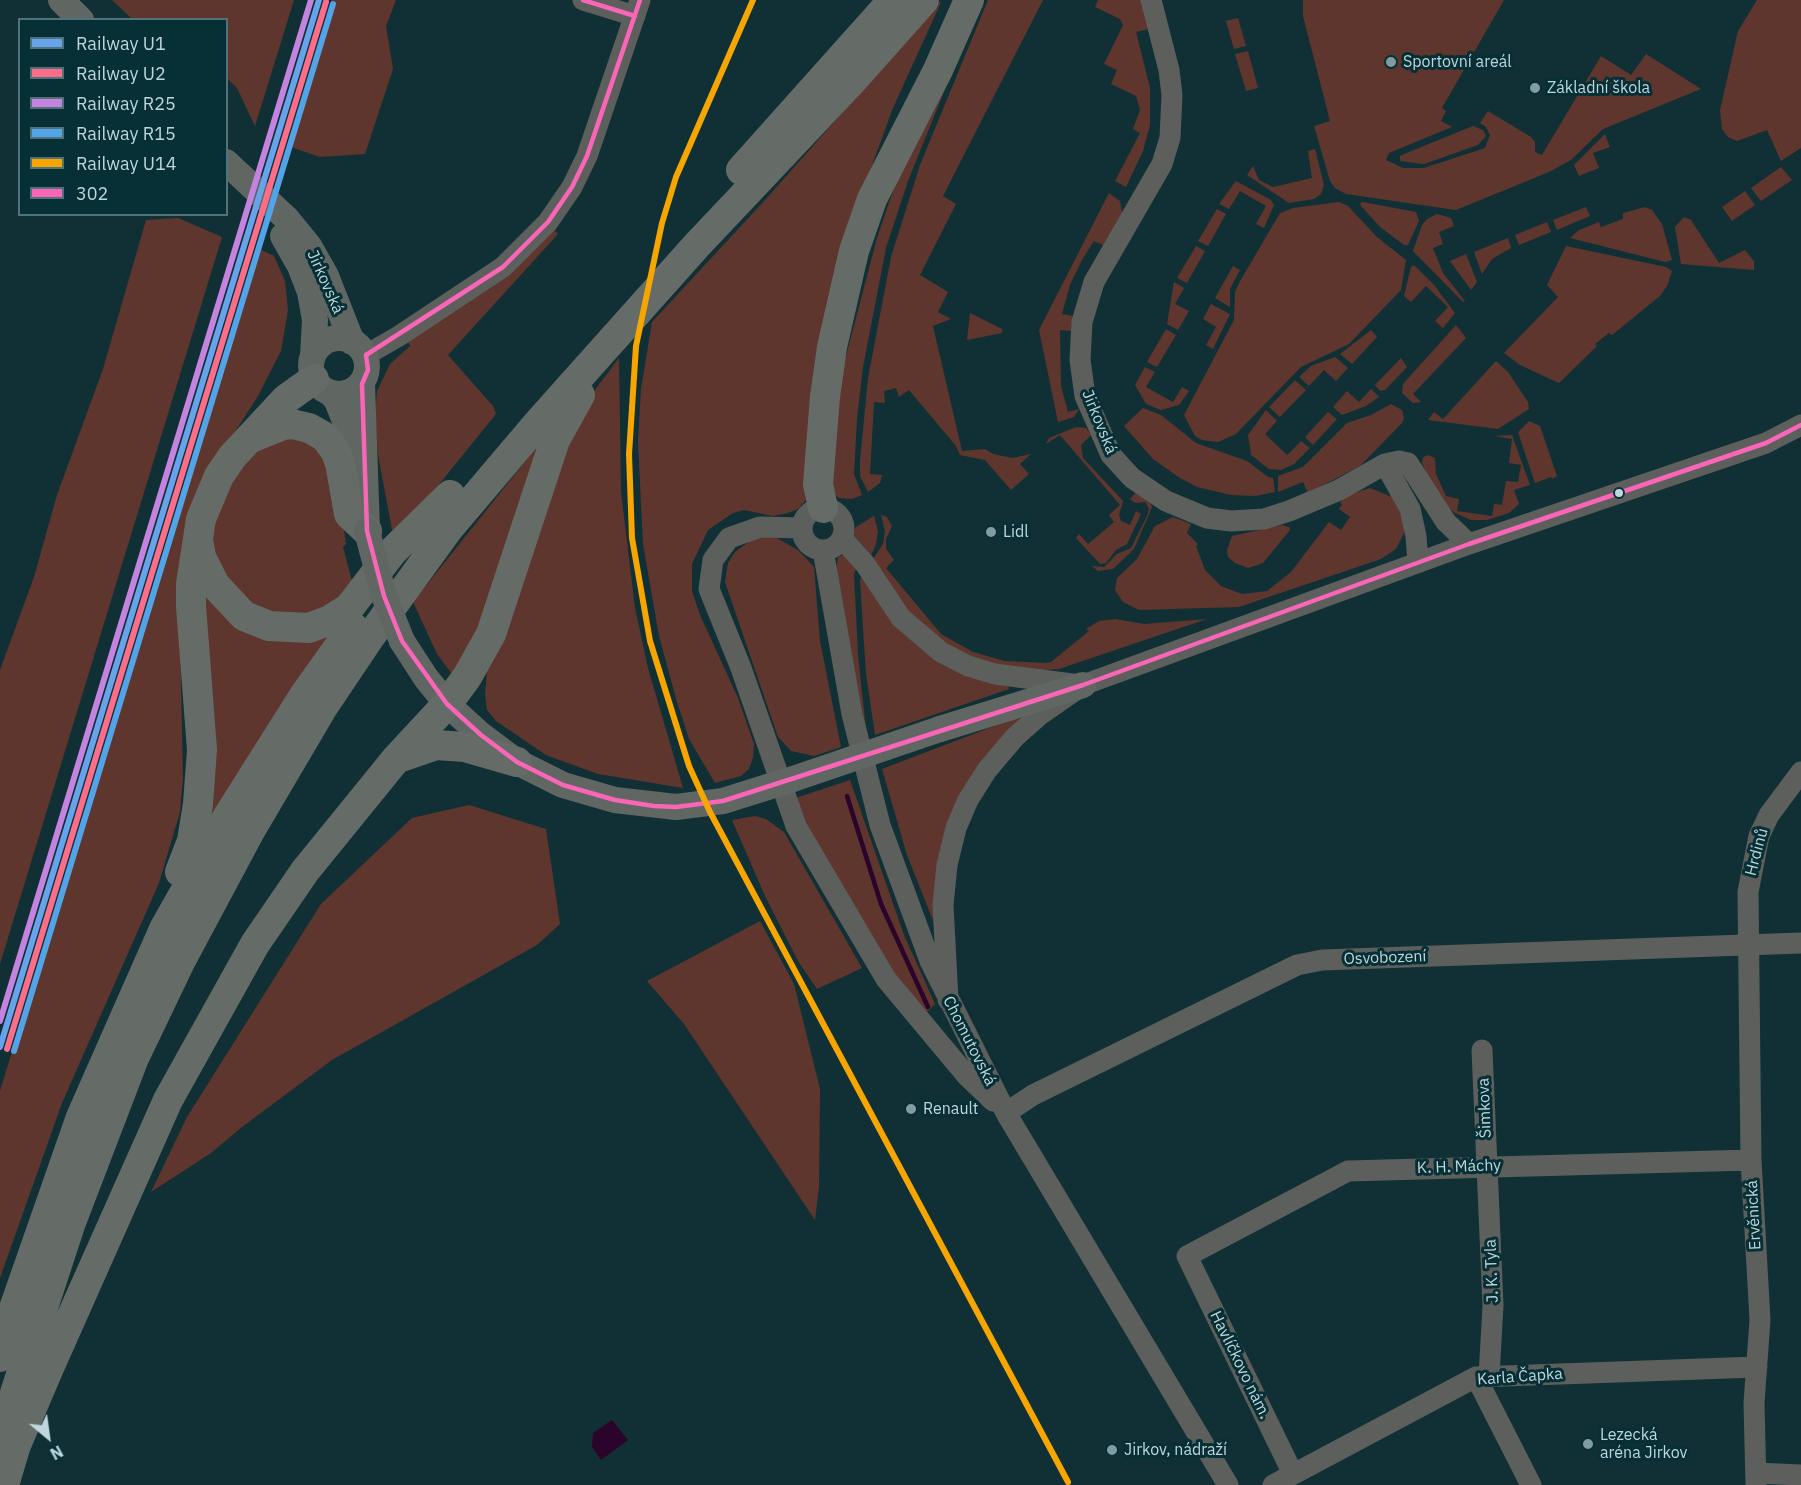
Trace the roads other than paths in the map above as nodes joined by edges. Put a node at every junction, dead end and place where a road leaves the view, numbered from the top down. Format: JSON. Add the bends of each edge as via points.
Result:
{"nodes":[{"id":1,"x":61,"y":0,"type":"edge"},
{"id":2,"x":583,"y":0,"type":"edge"},
{"id":3,"x":893,"y":0,"type":"edge"},
{"id":4,"x":924,"y":0,"type":"edge"},
{"id":5,"x":969,"y":0,"type":"edge"},
{"id":6,"x":1151,"y":0,"type":"edge"},
{"id":7,"x":638,"y":8,"type":"edge"},
{"id":8,"x":79,"y":18,"type":"edge"},
{"id":9,"x":233,"y":168,"type":"edge"},
{"id":10,"x":693,"y":236,"type":"junction"},
{"id":11,"x":615,"y":322,"type":"junction"},
{"id":12,"x":359,"y":348,"type":"junction"},
{"id":13,"x":319,"y":376,"type":"junction"},
{"id":14,"x":362,"y":384,"type":"junction"},
{"id":15,"x":1801,"y":425,"type":"edge"},
{"id":16,"x":247,"y":439,"type":"junction"},
{"id":17,"x":1385,"y":464,"type":"junction"},
{"id":18,"x":450,"y":495,"type":"junction"},
{"id":19,"x":366,"y":518,"type":"junction"},
{"id":20,"x":812,"y":518,"type":"junction"},
{"id":21,"x":197,"y":538,"type":"junction"},
{"id":22,"x":842,"y":538,"type":"junction"},
{"id":23,"x":1469,"y":544,"type":"junction"},
{"id":24,"x":823,"y":550,"type":"junction"},
{"id":25,"x":1418,"y":563,"type":"junction"},
{"id":26,"x":1083,"y":686,"type":"junction"},
{"id":27,"x":447,"y":704,"type":"junction"},
{"id":28,"x":396,"y":759,"type":"junction"},
{"id":29,"x":517,"y":762,"type":"junction"},
{"id":30,"x":1801,"y":772,"type":"edge"},
{"id":31,"x":784,"y":782,"type":"junction"},
{"id":32,"x":164,"y":929,"type":"junction"},
{"id":33,"x":1801,"y":943,"type":"edge"},
{"id":34,"x":1747,"y":944,"type":"junction"},
{"id":35,"x":948,"y":1000,"type":"junction"},
{"id":36,"x":1482,"y":1050,"type":"dead end"},
{"id":37,"x":1006,"y":1113,"type":"junction"},
{"id":38,"x":1751,"y":1160,"type":"junction"},
{"id":39,"x":1487,"y":1166,"type":"junction"},
{"id":40,"x":1187,"y":1256,"type":"joint"},
{"id":41,"x":0,"y":1357,"type":"edge"},
{"id":42,"x":1757,"y":1367,"type":"junction"},
{"id":43,"x":1482,"y":1376,"type":"junction"},
{"id":44,"x":0,"y":1460,"type":"edge"},
{"id":45,"x":1293,"y":1474,"type":"junction"},
{"id":46,"x":1801,"y":1475,"type":"edge"},
{"id":47,"x":1756,"y":1479,"type":"edge"},
{"id":48,"x":4,"y":1485,"type":"edge"},
{"id":49,"x":1228,"y":1485,"type":"edge"},
{"id":50,"x":1273,"y":1485,"type":"edge"},
{"id":51,"x":1531,"y":1485,"type":"edge"}],
"edges":[{"from":1,"to":8,"type":"main road"},
{"from":2,"to":7,"type":"street"},
{"from":3,"to":10,"type":"highway"},
{"from":4,"to":10,"type":"highway","via":[[851,82]]},
{"from":5,"to":20,"type":"highway","via":[[872,199],[854,251],[832,347]]},
{"from":6,"to":17,"type":"street","name":"Jirkovská","via":[[1172,95],[1170,138],[1162,164],[1094,282],[1082,322],[1080,360],[1085,396],[1111,455],[1132,478],[1166,501],[1207,518],[1231,521],[1264,519],[1289,511],[1339,490]]},
{"from":7,"to":12,"type":"street","via":[[587,156],[548,222],[503,267],[399,336]]},
{"from":9,"to":12,"type":"main road","name":"Jirkovská","via":[[287,219],[309,246]]},
{"from":9,"to":13,"type":"main road","name":"Jirkovská","via":[[286,239],[300,266],[315,320]]},
{"from":10,"to":11,"type":"highway"},
{"from":11,"to":18,"type":"highway"},
{"from":11,"to":27,"type":"highway","via":[[555,440],[491,634]]},
{"from":11,"to":44,"type":"highway","via":[[449,528],[364,645],[250,831],[134,1058],[70,1225],[15,1393]]},
{"from":12,"to":13,"type":"main road","via":[[337,339],[316,349]]},
{"from":12,"to":14,"type":"main road","via":[[368,370]]},
{"from":13,"to":14,"type":"main road","via":[[347,393]]},
{"from":13,"to":16,"type":"highway","via":[[286,399]]},
{"from":13,"to":19,"type":"main road","via":[[338,401],[347,426]]},
{"from":14,"to":19,"type":"main road"},
{"from":15,"to":23,"type":"street","via":[[1766,443]]},
{"from":16,"to":19,"type":"highway","via":[[292,424],[325,437],[340,463],[349,514]]},
{"from":16,"to":21,"type":"highway","via":[[219,476]]},
{"from":17,"to":23,"type":"street","via":[[1408,463],[1446,522]]},
{"from":17,"to":25,"type":"street","via":[[1410,509]]},
{"from":18,"to":21,"type":"highway","via":[[392,552],[349,608],[309,628],[269,626],[244,616],[207,571]]},
{"from":18,"to":32,"type":"highway","via":[[304,694]]},
{"from":19,"to":27,"type":"main road","bridge":true,"via":[[384,596],[402,641]]},
{"from":20,"to":22,"type":"street","via":[[834,511],[842,520]]},
{"from":20,"to":24,"type":"street","via":[[806,541]]},
{"from":20,"to":31,"type":"street","via":[[760,527],[729,538],[712,560],[708,579]]},
{"from":21,"to":32,"type":"highway","via":[[191,606],[202,750],[198,804],[192,842]]},
{"from":22,"to":24,"type":"street","via":[[834,547]]},
{"from":22,"to":26,"type":"street","via":[[865,564],[901,618],[941,652],[995,674]]},
{"from":23,"to":25,"type":"street"},
{"from":24,"to":35,"type":"street","name":"Chomutovská","via":[[852,714],[880,825],[911,914]]},
{"from":25,"to":26,"type":"street"},
{"from":26,"to":31,"type":"main road","bridge":true},
{"from":26,"to":35,"type":"street","via":[[1015,737],[987,770],[963,811],[950,846],[944,885]]},
{"from":27,"to":28,"type":"highway"},
{"from":27,"to":29,"type":"main road"},
{"from":28,"to":29,"type":"highway","via":[[436,745],[465,747]]},
{"from":28,"to":48,"type":"highway","via":[[305,871],[255,944],[168,1100],[16,1445]]},
{"from":29,"to":31,"type":"main road","via":[[542,777],[591,794],[676,807],[723,801]]},
{"from":30,"to":34,"type":"street","name":"Hrdinů","via":[[1769,814],[1759,836],[1748,892]]},
{"from":31,"to":37,"type":"street","via":[[796,826],[881,972],[967,1076]]},
{"from":32,"to":41,"type":"highway","via":[[81,1117]]},
{"from":33,"to":34,"type":"street","name":"Osvobození"},
{"from":34,"to":37,"type":"street","name":"Osvobození","via":[[1334,960],[1298,965],[1033,1095]]},
{"from":34,"to":38,"type":"street","name":"Ervěnická"},
{"from":35,"to":37,"type":"street","name":"Chomutovská"},
{"from":36,"to":39,"type":"street","name":"Šimkova"},
{"from":37,"to":49,"type":"street","name":"Chomutovská"},
{"from":38,"to":39,"type":"street","name":"K. H. Máchy"},
{"from":38,"to":42,"type":"street","name":"Ervěnická","via":[[1760,1320]]},
{"from":39,"to":40,"type":"street","name":"K. H. Máchy","via":[[1348,1171]]},
{"from":39,"to":43,"type":"street","name":"J. K. Tyla","via":[[1493,1306]]},
{"from":40,"to":45,"type":"street","name":"Havlíčkovo nám."},
{"from":42,"to":43,"type":"street","name":"Karla Čapka"},
{"from":42,"to":47,"type":"street","name":"Ervěnická"},
{"from":43,"to":45,"type":"street","name":"Karla Čapka"},
{"from":43,"to":51,"type":"street"},
{"from":45,"to":50,"type":"street","name":"Karla Čapka"},
{"from":46,"to":47,"type":"street"}]}
